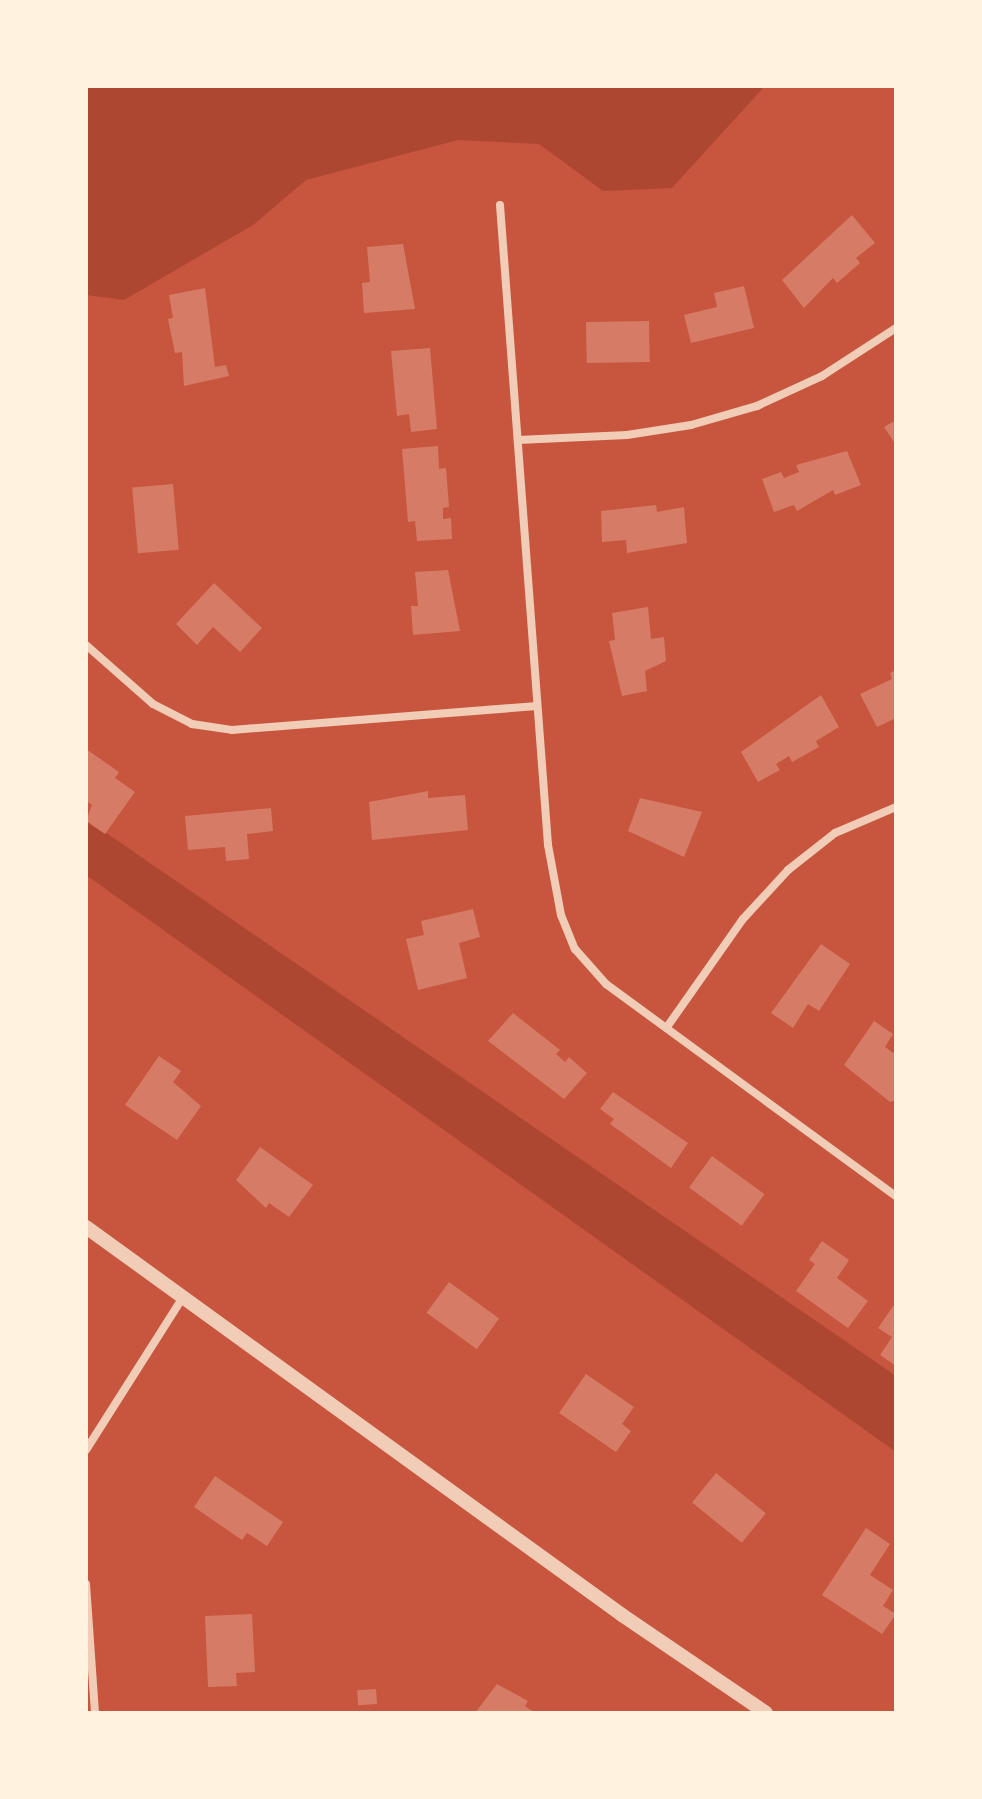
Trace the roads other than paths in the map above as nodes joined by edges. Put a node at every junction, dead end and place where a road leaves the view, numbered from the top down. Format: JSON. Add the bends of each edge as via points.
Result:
{"nodes":[{"id":1,"x":500,"y":205,"type":"dead end"},
{"id":2,"x":896,"y":328,"type":"edge"},
{"id":3,"x":518,"y":440,"type":"junction"},
{"id":4,"x":86,"y":645,"type":"edge"},
{"id":5,"x":537,"y":706,"type":"junction"},
{"id":6,"x":896,"y":807,"type":"edge"},
{"id":7,"x":667,"y":1027,"type":"junction"},
{"id":8,"x":896,"y":1196,"type":"edge"},
{"id":9,"x":86,"y":1227,"type":"edge"},
{"id":10,"x":183,"y":1297,"type":"junction"},
{"id":11,"x":86,"y":1450,"type":"edge"},
{"id":12,"x":86,"y":1584,"type":"edge"},
{"id":13,"x":95,"y":1713,"type":"edge"},
{"id":14,"x":766,"y":1713,"type":"edge"}],
"edges":[{"from":1,"to":3,"type":"street"},
{"from":2,"to":3,"type":"street","via":[[822,376],[757,406],[691,425],[627,435]]},
{"from":3,"to":5,"type":"street"},
{"from":4,"to":5,"type":"street","via":[[153,704],[192,724],[232,730]]},
{"from":5,"to":7,"type":"street","via":[[548,845],[561,915],[575,949],[606,984]]},
{"from":6,"to":7,"type":"street","via":[[835,833],[788,870],[743,919]]},
{"from":7,"to":8,"type":"street"},
{"from":9,"to":10,"type":"street"},
{"from":10,"to":11,"type":"street","via":[[96,1426]]},
{"from":10,"to":14,"type":"street"},
{"from":12,"to":13,"type":"street"}]}
